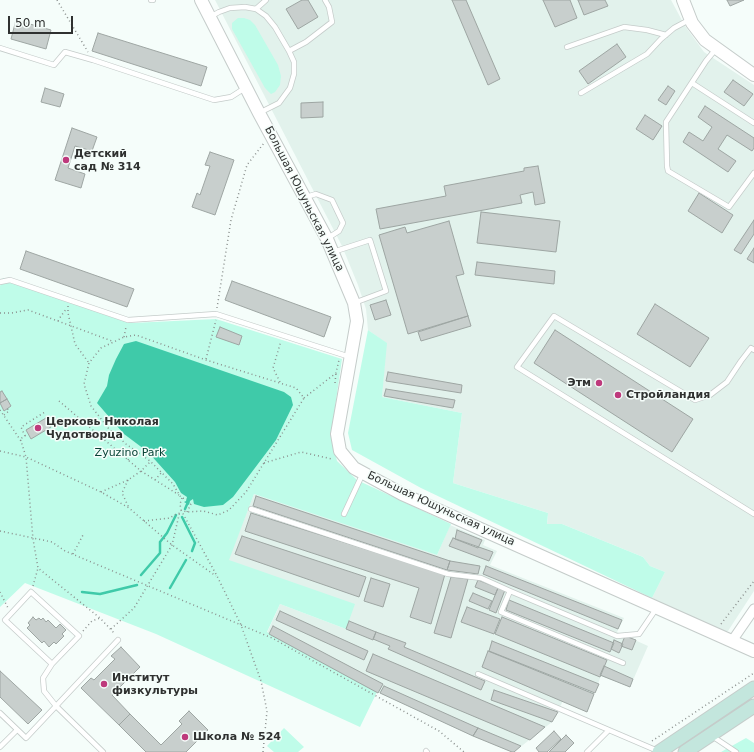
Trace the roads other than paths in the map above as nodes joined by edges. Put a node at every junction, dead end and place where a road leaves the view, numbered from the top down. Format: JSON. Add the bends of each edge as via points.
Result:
{"nodes":[{"id":1,"x":201,"y":0,"type":"edge"},
{"id":2,"x":266,"y":0,"type":"edge"},
{"id":3,"x":325,"y":0,"type":"edge"},
{"id":4,"x":683,"y":0,"type":"edge"},
{"id":5,"x":256,"y":9,"type":"junction"},
{"id":6,"x":210,"y":17,"type":"junction"},
{"id":7,"x":691,"y":19,"type":"junction"},
{"id":8,"x":666,"y":35,"type":"junction"},
{"id":9,"x":567,"y":47,"type":"dead end"},
{"id":10,"x":0,"y":48,"type":"edge"},
{"id":11,"x":716,"y":49,"type":"junction"},
{"id":12,"x":289,"y":50,"type":"junction"},
{"id":13,"x":754,"y":75,"type":"edge"},
{"id":14,"x":692,"y":83,"type":"junction"},
{"id":15,"x":246,"y":87,"type":"junction"},
{"id":16,"x":581,"y":93,"type":"dead end"},
{"id":17,"x":260,"y":114,"type":"junction"},
{"id":18,"x":754,"y":123,"type":"edge"},
{"id":19,"x":754,"y":173,"type":"edge"},
{"id":20,"x":305,"y":198,"type":"junction"},
{"id":21,"x":327,"y":239,"type":"junction"},
{"id":22,"x":333,"y":252,"type":"junction"},
{"id":23,"x":0,"y":282,"type":"edge"},
{"id":24,"x":354,"y":303,"type":"junction"},
{"id":25,"x":754,"y":350,"type":"edge"},
{"id":26,"x":345,"y":355,"type":"junction"},
{"id":27,"x":364,"y":473,"type":"junction"},
{"id":28,"x":251,"y":509,"type":"dead end"},
{"id":29,"x":344,"y":514,"type":"dead end"},
{"id":30,"x":754,"y":514,"type":"edge"},
{"id":31,"x":510,"y":591,"type":"junction"},
{"id":32,"x":657,"y":607,"type":"junction"},
{"id":33,"x":754,"y":609,"type":"edge"},
{"id":34,"x":118,"y":640,"type":"dead end"},
{"id":35,"x":732,"y":641,"type":"junction"},
{"id":36,"x":754,"y":651,"type":"edge"},
{"id":37,"x":623,"y":663,"type":"dead end"},
{"id":38,"x":52,"y":664,"type":"junction"},
{"id":39,"x":478,"y":674,"type":"dead end"},
{"id":40,"x":754,"y":688,"type":"edge"},
{"id":41,"x":56,"y":706,"type":"junction"},
{"id":42,"x":754,"y":706,"type":"edge"},
{"id":43,"x":0,"y":713,"type":"edge"},
{"id":44,"x":17,"y":730,"type":"junction"},
{"id":45,"x":608,"y":730,"type":"junction"},
{"id":46,"x":710,"y":735,"type":"junction"},
{"id":47,"x":0,"y":747,"type":"edge"},
{"id":48,"x":103,"y":752,"type":"edge"},
{"id":49,"x":587,"y":752,"type":"edge"},
{"id":50,"x":659,"y":752,"type":"edge"},
{"id":51,"x":685,"y":752,"type":"edge"},
{"id":52,"x":736,"y":752,"type":"edge"}],
"edges":[{"from":1,"to":6,"type":"street","name":"Большая Юшуньская улица"},
{"from":2,"to":5,"type":"lane"},
{"from":3,"to":12,"type":"lane","via":[[332,22],[306,42]]},
{"from":4,"to":7,"type":"street"},
{"from":5,"to":6,"type":"lane","via":[[230,8]]},
{"from":5,"to":12,"type":"lane","via":[[275,27]]},
{"from":6,"to":15,"type":"street","name":"Большая Юшуньская улица"},
{"from":7,"to":8,"type":"lane"},
{"from":7,"to":11,"type":"street","via":[[705,40]]},
{"from":8,"to":9,"type":"lane","via":[[624,27]]},
{"from":8,"to":16,"type":"lane","via":[[647,54]]},
{"from":10,"to":15,"type":"lane","via":[[54,65],[65,52],[214,100],[231,97]]},
{"from":11,"to":13,"type":"street"},
{"from":11,"to":14,"type":"lane"},
{"from":12,"to":17,"type":"lane","via":[[294,62],[290,88],[279,103]]},
{"from":14,"to":18,"type":"lane"},
{"from":14,"to":19,"type":"lane","via":[[666,122],[668,171],[729,207]]},
{"from":15,"to":17,"type":"street","name":"Большая Юшуньская улица"},
{"from":17,"to":20,"type":"street","name":"Большая Юшуньская улица"},
{"from":20,"to":21,"type":"street","name":"Большая Юшуньская улица"},
{"from":20,"to":21,"type":"lane","via":[[316,194],[332,200],[342,223],[339,231]]},
{"from":21,"to":22,"type":"street","name":"Большая Юшуньская улица"},
{"from":22,"to":24,"type":"street","name":"Большая Юшуньская улица"},
{"from":22,"to":24,"type":"lane","via":[[370,240],[386,290]]},
{"from":23,"to":26,"type":"lane","via":[[10,280],[128,320],[216,314]]},
{"from":24,"to":26,"type":"street","name":"Большая Юшуньская улица","via":[[357,321]]},
{"from":25,"to":30,"type":"lane","via":[[751,348],[727,382],[710,395],[695,400],[554,316],[517,368]]},
{"from":26,"to":27,"type":"street","name":"Большая Юшуньская улица","via":[[337,434],[340,451],[354,468]]},
{"from":27,"to":29,"type":"lane"},
{"from":27,"to":32,"type":"street","name":"Большая Юшуньская улица","via":[[402,494]]},
{"from":28,"to":31,"type":"lane","via":[[448,574],[481,578]]},
{"from":31,"to":32,"type":"lane","via":[[617,636],[639,634]]},
{"from":31,"to":37,"type":"lane","via":[[501,612]]},
{"from":32,"to":35,"type":"street","name":"Большая Юшуньская улица"},
{"from":33,"to":35,"type":"street"},
{"from":34,"to":41,"type":"lane"},
{"from":35,"to":36,"type":"street","name":"Большая Юшуньская улица"},
{"from":38,"to":38,"type":"lane","via":[[5,620],[31,592],[79,636]]},
{"from":38,"to":41,"type":"lane","via":[[44,678],[44,691]]},
{"from":39,"to":45,"type":"lane"},
{"from":40,"to":50,"type":"main road"},
{"from":41,"to":44,"type":"lane","via":[[26,738]]},
{"from":41,"to":48,"type":"lane"},
{"from":42,"to":46,"type":"main road"},
{"from":43,"to":44,"type":"lane"},
{"from":44,"to":47,"type":"lane"},
{"from":45,"to":49,"type":"lane"},
{"from":45,"to":50,"type":"lane"},
{"from":46,"to":51,"type":"main road"},
{"from":46,"to":52,"type":"lane"}]}
